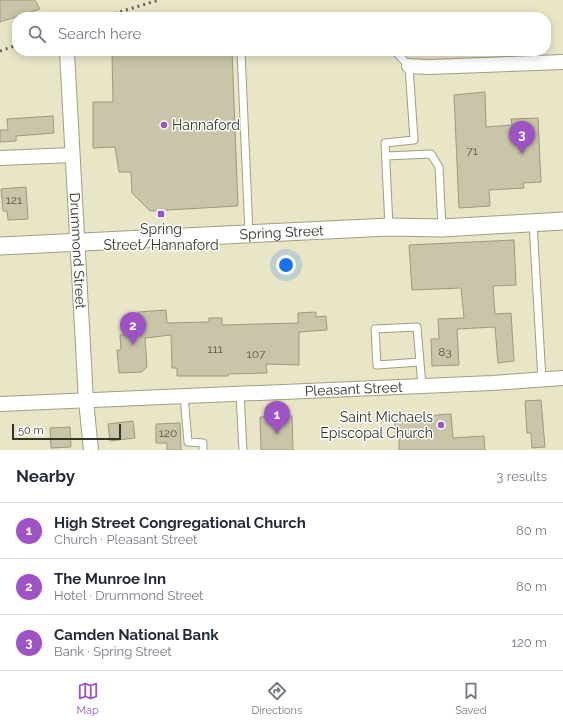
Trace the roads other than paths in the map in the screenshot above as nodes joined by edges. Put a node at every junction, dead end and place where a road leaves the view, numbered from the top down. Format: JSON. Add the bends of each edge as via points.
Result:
{"nodes":[{"id":1,"x":70,"y":56,"type":"edge"},
{"id":2,"x":241,"y":56,"type":"edge"},
{"id":3,"x":400,"y":56,"type":"edge"},
{"id":4,"x":563,"y":62,"type":"edge"},
{"id":5,"x":409,"y":66,"type":"junction"},
{"id":6,"x":72,"y":155,"type":"junction"},
{"id":7,"x":386,"y":156,"type":"junction"},
{"id":8,"x":0,"y":158,"type":"edge"},
{"id":9,"x":563,"y":221,"type":"edge"},
{"id":10,"x":533,"y":223,"type":"junction"},
{"id":11,"x":389,"y":227,"type":"junction"},
{"id":12,"x":442,"y":228,"type":"junction"},
{"id":13,"x":249,"y":233,"type":"junction"},
{"id":14,"x":77,"y":242,"type":"junction"},
{"id":15,"x":0,"y":246,"type":"edge"},
{"id":16,"x":420,"y":362,"type":"junction"},
{"id":17,"x":563,"y":378,"type":"edge"},
{"id":18,"x":542,"y":380,"type":"junction"},
{"id":19,"x":422,"y":386,"type":"junction"},
{"id":20,"x":240,"y":394,"type":"junction"},
{"id":21,"x":184,"y":396,"type":"junction"},
{"id":22,"x":86,"y":402,"type":"junction"},
{"id":23,"x":0,"y":404,"type":"edge"},
{"id":24,"x":91,"y":450,"type":"edge"},
{"id":25,"x":203,"y":450,"type":"edge"},
{"id":26,"x":243,"y":450,"type":"edge"}],
"edges":[{"from":1,"to":6,"type":"street","name":"Drummond Street"},
{"from":2,"to":13,"type":"lane"},
{"from":3,"to":5,"type":"lane"},
{"from":4,"to":5,"type":"street"},
{"from":5,"to":7,"type":"lane","via":[[414,140],[385,142]]},
{"from":6,"to":8,"type":"street"},
{"from":6,"to":14,"type":"street","name":"Drummond Street"},
{"from":7,"to":11,"type":"lane"},
{"from":7,"to":12,"type":"lane","via":[[431,154],[439,168]]},
{"from":9,"to":10,"type":"street","name":"Spring Street"},
{"from":10,"to":12,"type":"street","name":"Spring Street"},
{"from":10,"to":18,"type":"lane"},
{"from":11,"to":12,"type":"street","name":"Spring Street"},
{"from":11,"to":13,"type":"street","name":"Spring Street"},
{"from":13,"to":14,"type":"street","name":"Spring Street"},
{"from":14,"to":15,"type":"street","name":"Spring Street"},
{"from":14,"to":22,"type":"street","name":"Drummond Street"},
{"from":16,"to":16,"type":"lane","via":[[417,327],[375,329],[377,365]]},
{"from":16,"to":19,"type":"lane"},
{"from":17,"to":18,"type":"street","name":"Pleasant Street"},
{"from":18,"to":19,"type":"street","name":"Pleasant Street"},
{"from":19,"to":20,"type":"street","name":"Pleasant Street"},
{"from":20,"to":21,"type":"street","name":"Pleasant Street"},
{"from":20,"to":26,"type":"lane"},
{"from":21,"to":22,"type":"street","name":"Pleasant Street"},
{"from":21,"to":25,"type":"lane","via":[[188,442],[203,443]]},
{"from":22,"to":23,"type":"street","name":"Pleasant Street"},
{"from":22,"to":24,"type":"street","name":"Drummond Street"}]}
